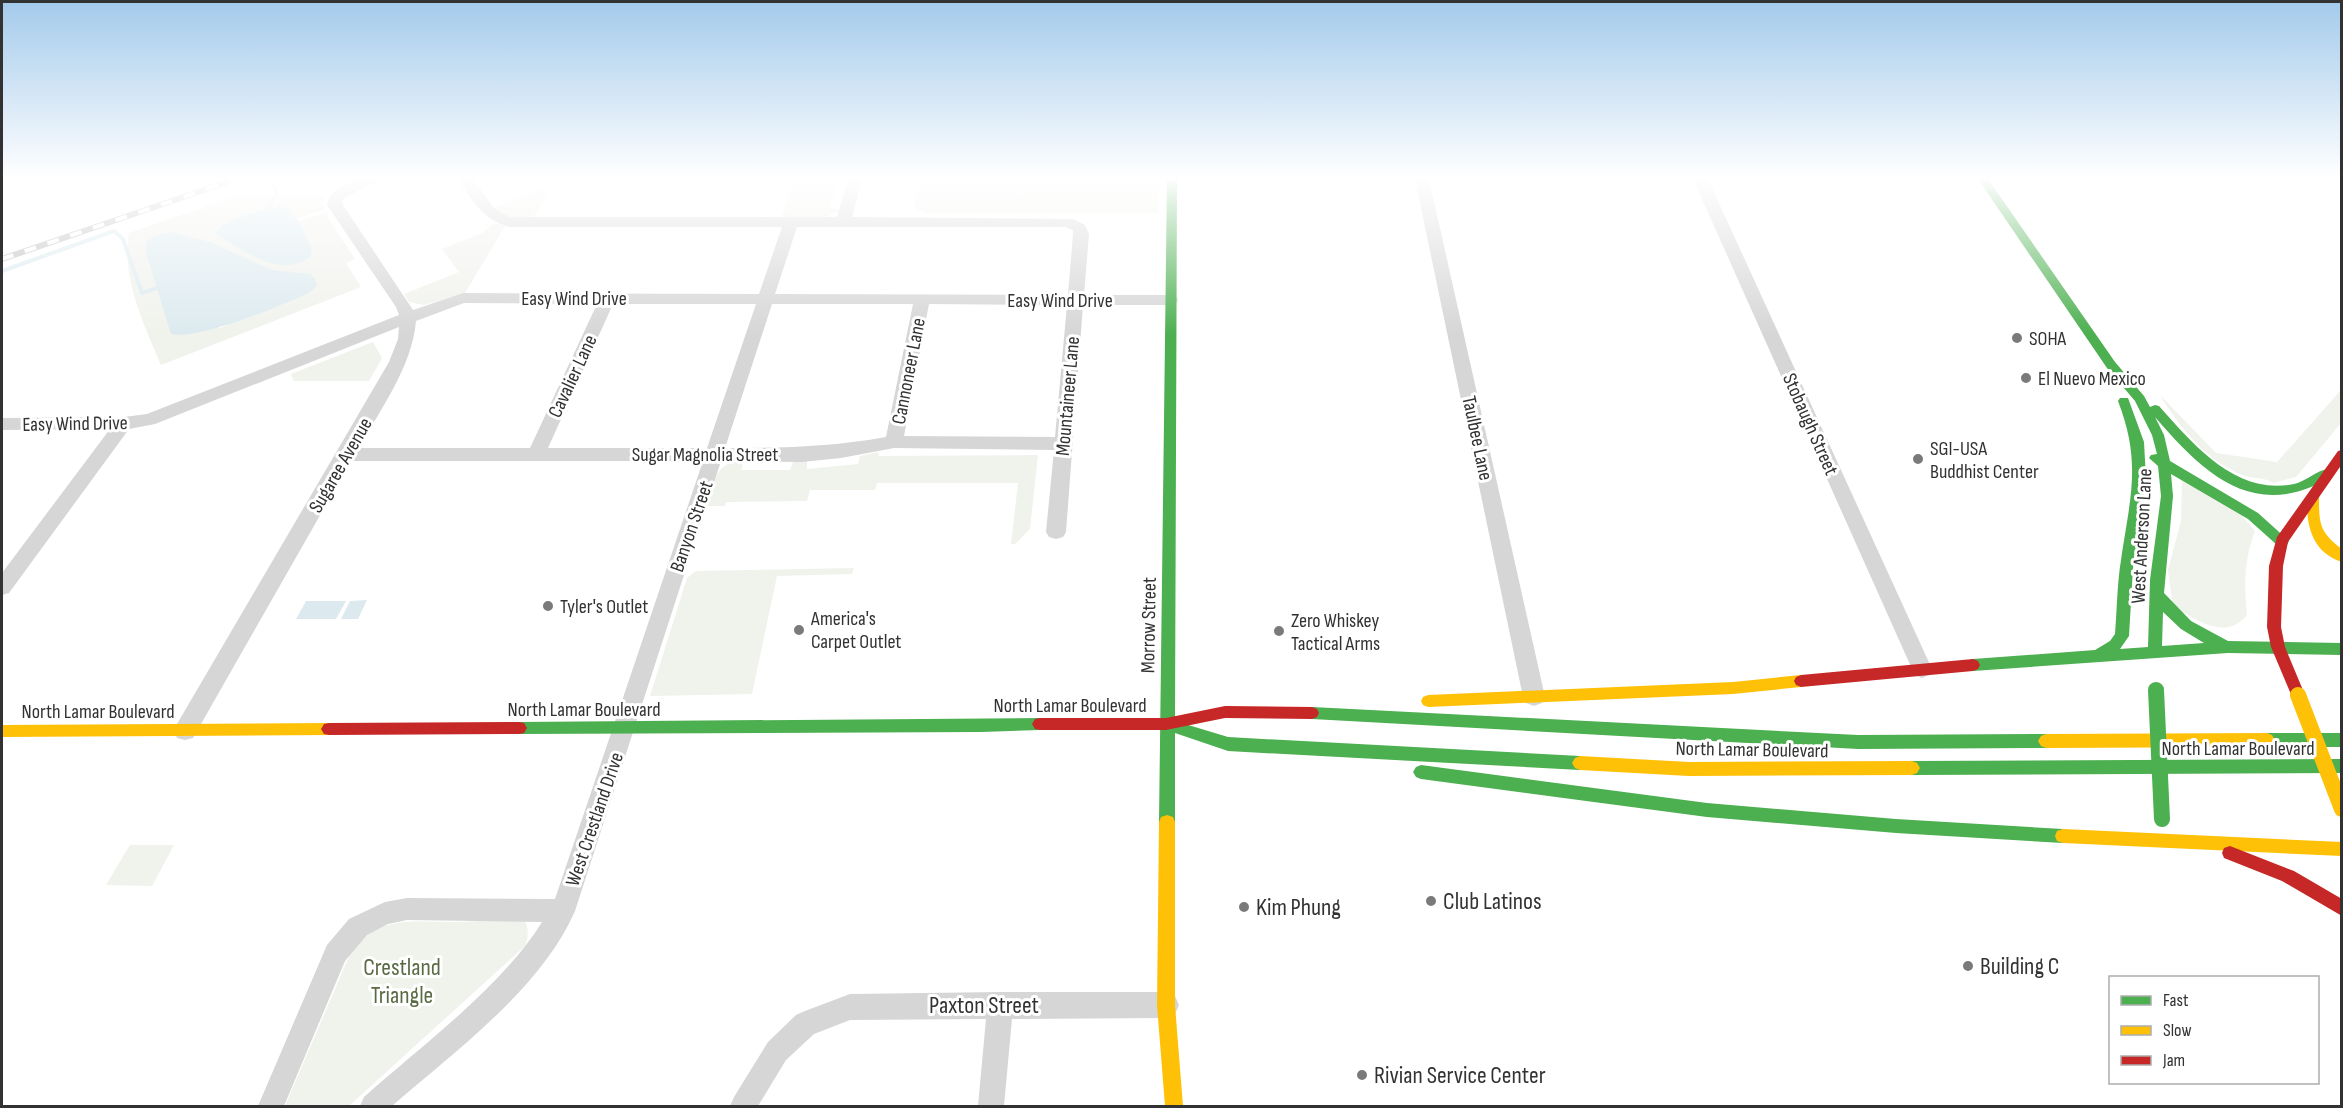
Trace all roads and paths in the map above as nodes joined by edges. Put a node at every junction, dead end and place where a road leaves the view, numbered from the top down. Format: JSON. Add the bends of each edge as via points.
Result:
{"nodes":[{"id":1,"x":352,"y":231,"type":"edge"},
{"id":2,"x":788,"y":231,"type":"edge"},
{"id":3,"x":1080,"y":231,"type":"edge"},
{"id":4,"x":1171,"y":231,"type":"edge"},
{"id":5,"x":1433,"y":231,"type":"edge"},
{"id":6,"x":1723,"y":231,"type":"edge"},
{"id":7,"x":2018,"y":231,"type":"edge"},
{"id":8,"x":764,"y":298,"type":"junction"},
{"id":9,"x":607,"y":299,"type":"junction"},
{"id":10,"x":922,"y":299,"type":"junction"},
{"id":11,"x":1075,"y":300,"type":"junction"},
{"id":12,"x":1170,"y":300,"type":"junction"},
{"id":13,"x":408,"y":318,"type":"junction"},
{"id":14,"x":2111,"y":365,"type":"junction"},
{"id":15,"x":2132,"y":384,"type":"junction"},
{"id":16,"x":124,"y":423,"type":"junction"},
{"id":17,"x":2,"y":424,"type":"edge"},
{"id":18,"x":2139,"y":439,"type":"junction"},
{"id":19,"x":894,"y":442,"type":"junction"},
{"id":20,"x":1063,"y":444,"type":"junction"},
{"id":21,"x":537,"y":453,"type":"junction"},
{"id":22,"x":715,"y":453,"type":"junction"},
{"id":23,"x":346,"y":454,"type":"junction"},
{"id":24,"x":2342,"y":454,"type":"edge"},
{"id":25,"x":2167,"y":467,"type":"junction"},
{"id":26,"x":2329,"y":472,"type":"junction"},
{"id":27,"x":2313,"y":496,"type":"junction"},
{"id":28,"x":1056,"y":532,"type":"dead end"},
{"id":29,"x":2282,"y":542,"type":"junction"},
{"id":30,"x":2342,"y":557,"type":"edge"},
{"id":31,"x":2,"y":587,"type":"edge"},
{"id":32,"x":2156,"y":593,"type":"junction"},
{"id":33,"x":2228,"y":647,"type":"junction"},
{"id":34,"x":2278,"y":647,"type":"junction"},
{"id":35,"x":2342,"y":649,"type":"edge"},
{"id":36,"x":2155,"y":653,"type":"junction"},
{"id":37,"x":2095,"y":658,"type":"junction"},
{"id":38,"x":2131,"y":667,"type":"dead end"},
{"id":39,"x":1922,"y":669,"type":"junction"},
{"id":40,"x":1534,"y":697,"type":"junction"},
{"id":41,"x":1326,"y":713,"type":"junction"},
{"id":42,"x":1166,"y":724,"type":"junction"},
{"id":43,"x":624,"y":728,"type":"junction"},
{"id":44,"x":185,"y":730,"type":"junction"},
{"id":45,"x":2,"y":731,"type":"edge"},
{"id":46,"x":2342,"y":740,"type":"edge"},
{"id":47,"x":1291,"y":748,"type":"junction"},
{"id":48,"x":1369,"y":766,"type":"dead end"},
{"id":49,"x":2342,"y":766,"type":"edge"},
{"id":50,"x":1404,"y":770,"type":"dead end"},
{"id":51,"x":2342,"y":809,"type":"edge"},
{"id":52,"x":2153,"y":840,"type":"junction"},
{"id":53,"x":2199,"y":842,"type":"junction"},
{"id":54,"x":2342,"y":849,"type":"edge"},
{"id":55,"x":2342,"y":908,"type":"edge"},
{"id":56,"x":563,"y":911,"type":"junction"},
{"id":57,"x":1000,"y":1005,"type":"junction"},
{"id":58,"x":1166,"y":1005,"type":"junction"},
{"id":59,"x":271,"y":1107,"type":"edge"},
{"id":60,"x":373,"y":1107,"type":"edge"},
{"id":61,"x":743,"y":1107,"type":"edge"},
{"id":62,"x":991,"y":1107,"type":"edge"},
{"id":63,"x":1174,"y":1107,"type":"edge"}],
"edges":[{"from":1,"to":13,"type":"street"},
{"from":2,"to":8,"type":"street","name":"Banyon Street"},
{"from":3,"to":11,"type":"street","name":"Mountaineer Lane"},
{"from":4,"to":12,"type":"main road","name":"Morrow Street"},
{"from":5,"to":40,"type":"street","name":"Taulbee Lane"},
{"from":6,"to":39,"type":"street","name":"Stobaugh Street"},
{"from":7,"to":14,"type":"main road","name":"West Anderson Lane"},
{"from":8,"to":9,"type":"street","name":"Easy Wind Drive"},
{"from":8,"to":10,"type":"street","name":"Easy Wind Drive"},
{"from":8,"to":22,"type":"street","name":"Banyon Street"},
{"from":9,"to":13,"type":"street","name":"Easy Wind Drive","via":[[463,298]]},
{"from":9,"to":21,"type":"street","name":"Cavalier Lane"},
{"from":10,"to":11,"type":"street","name":"Easy Wind Drive"},
{"from":10,"to":19,"type":"street","name":"Cannoneer Lane"},
{"from":11,"to":12,"type":"street","name":"Easy Wind Drive"},
{"from":11,"to":20,"type":"street","name":"Mountaineer Lane"},
{"from":12,"to":42,"type":"main road","name":"Morrow Street"},
{"from":13,"to":16,"type":"street","name":"Easy Wind Drive","via":[[149,420]]},
{"from":13,"to":23,"type":"street","name":"Sugaree Avenue","via":[[398,362]]},
{"from":14,"to":15,"type":"main road","name":"West Anderson Lane"},
{"from":14,"to":18,"type":"main road","name":"West Anderson Lane","via":[[2114,384]]},
{"from":15,"to":25,"type":"main road","name":"West Anderson Lane","via":[[2158,435]]},
{"from":15,"to":26,"type":"main road","via":[[2200,460],[2223,476],[2272,492],[2294,490]]},
{"from":16,"to":17,"type":"street","name":"Easy Wind Drive"},
{"from":16,"to":31,"type":"street"},
{"from":18,"to":25,"type":"main road","via":[[2151,456]]},
{"from":18,"to":37,"type":"main road","via":[[2143,482],[2128,560],[2122,636]]},
{"from":19,"to":20,"type":"street","name":"Sugar Magnolia Street"},
{"from":19,"to":22,"type":"street","name":"Sugar Magnolia Street","via":[[826,453]]},
{"from":20,"to":28,"type":"street","name":"Mountaineer Lane"},
{"from":21,"to":22,"type":"street","name":"Sugar Magnolia Street"},
{"from":21,"to":23,"type":"street","name":"Sugar Magnolia Street"},
{"from":22,"to":43,"type":"street","name":"Banyon Street"},
{"from":23,"to":44,"type":"street","name":"Sugaree Avenue"},
{"from":24,"to":26,"type":"main road"},
{"from":25,"to":29,"type":"main road","via":[[2241,506]]},
{"from":25,"to":32,"type":"main road","name":"West Anderson Lane"},
{"from":26,"to":27,"type":"main road"},
{"from":27,"to":29,"type":"main road"},
{"from":27,"to":30,"type":"main road","via":[[2312,528],[2324,544]]},
{"from":29,"to":34,"type":"main road","via":[[2273,608]]},
{"from":32,"to":33,"type":"main road","via":[[2182,625]]},
{"from":32,"to":36,"type":"main road","name":"West Anderson Lane"},
{"from":33,"to":34,"type":"main road"},
{"from":33,"to":36,"type":"main road"},
{"from":34,"to":35,"type":"main road"},
{"from":34,"to":51,"type":"main road","bridge":true},
{"from":36,"to":37,"type":"main road"},
{"from":36,"to":52,"type":"main road","name":"West Anderson Lane","bridge":true,"via":[[2152,685],[2162,819]]},
{"from":37,"to":38,"type":"main road","via":[[2122,661]]},
{"from":37,"to":39,"type":"main road"},
{"from":39,"to":40,"type":"main road","via":[[1733,688]]},
{"from":40,"to":41,"type":"main road"},
{"from":41,"to":42,"type":"main road","name":"North Lamar Boulevard","via":[[1225,712]]},
{"from":41,"to":46,"type":"main road","name":"North Lamar Boulevard","via":[[1858,742]]},
{"from":42,"to":43,"type":"main road","name":"North Lamar Boulevard"},
{"from":42,"to":47,"type":"main road","name":"North Lamar Boulevard","via":[[1228,744]]},
{"from":42,"to":58,"type":"main road","name":"Morrow Street"},
{"from":43,"to":44,"type":"main road","name":"North Lamar Boulevard"},
{"from":43,"to":56,"type":"street","name":"West Crestland Drive"},
{"from":44,"to":45,"type":"main road","name":"North Lamar Boulevard"},
{"from":47,"to":48,"type":"main road"},
{"from":47,"to":49,"type":"main road","name":"North Lamar Boulevard","via":[[1689,769]]},
{"from":50,"to":52,"type":"main road","via":[[1749,814],[1896,827]]},
{"from":52,"to":53,"type":"main road"},
{"from":53,"to":54,"type":"main road"},
{"from":53,"to":55,"type":"main road","via":[[2264,864],[2306,884]]},
{"from":56,"to":59,"type":"street","name":"West Crestland Drive","via":[[407,909],[385,913],[358,927],[336,953]]},
{"from":56,"to":60,"type":"street","name":"West Crestland Drive","via":[[523,970]]},
{"from":57,"to":58,"type":"street","name":"Paxton Street"},
{"from":57,"to":61,"type":"street","name":"Paxton Street","via":[[850,1007],[805,1024],[777,1051]]},
{"from":57,"to":62,"type":"street"},
{"from":58,"to":63,"type":"main road","name":"Morrow Street"}]}
